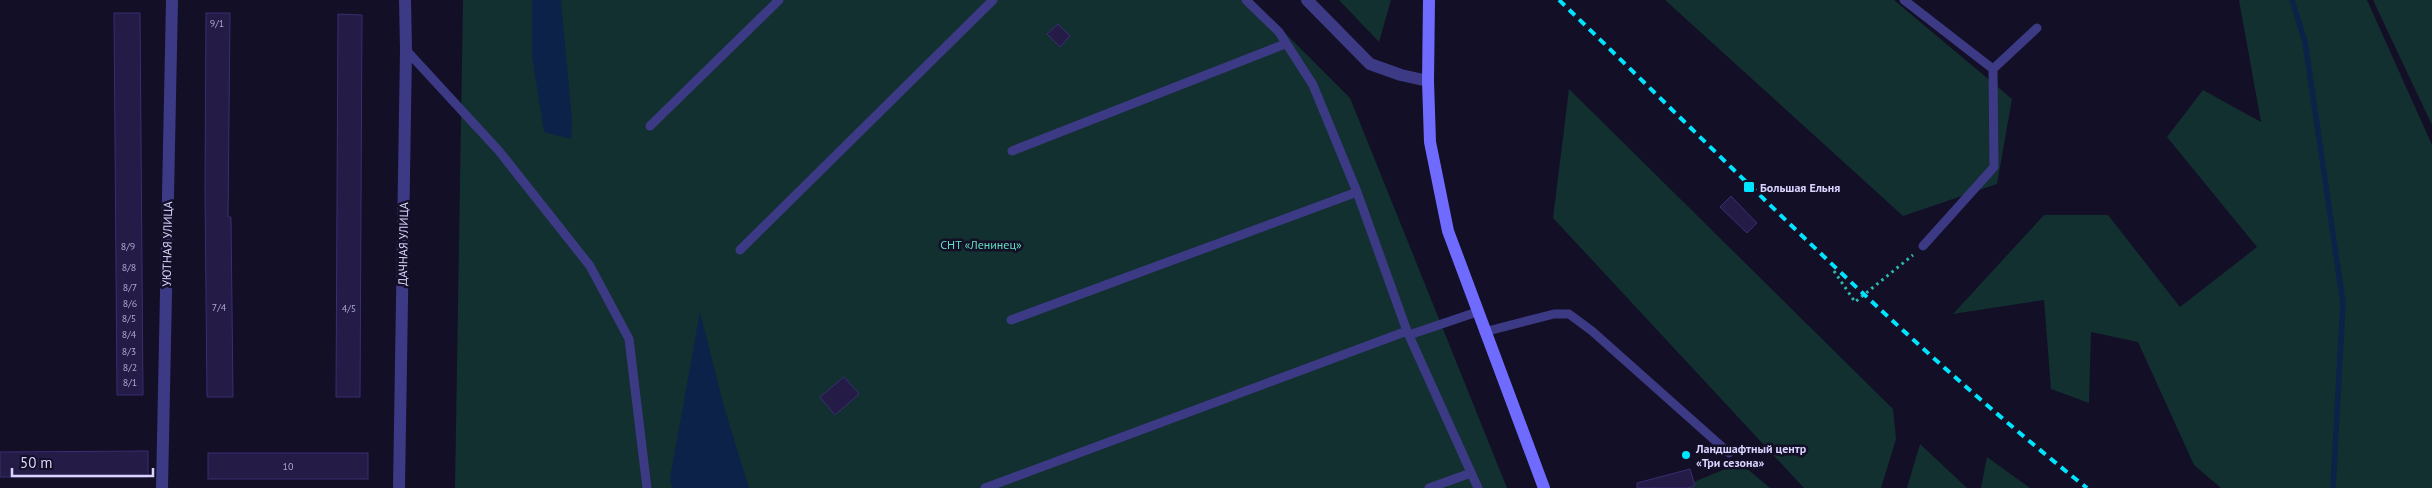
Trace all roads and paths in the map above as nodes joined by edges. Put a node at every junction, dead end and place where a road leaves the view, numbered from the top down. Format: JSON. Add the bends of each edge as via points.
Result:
{"nodes":[{"id":1,"x":172,"y":0,"type":"edge"},
{"id":2,"x":404,"y":0,"type":"edge"},
{"id":3,"x":779,"y":0,"type":"edge"},
{"id":4,"x":993,"y":0,"type":"edge"},
{"id":5,"x":1246,"y":0,"type":"edge"},
{"id":6,"x":1307,"y":0,"type":"edge"},
{"id":7,"x":1429,"y":0,"type":"edge"},
{"id":8,"x":1904,"y":0,"type":"edge"},
{"id":9,"x":2038,"y":28,"type":"dead end"},
{"id":10,"x":1285,"y":44,"type":"junction"},
{"id":11,"x":406,"y":50,"type":"junction"},
{"id":12,"x":1993,"y":69,"type":"junction"},
{"id":13,"x":1428,"y":81,"type":"junction"},
{"id":14,"x":650,"y":126,"type":"dead end"},
{"id":15,"x":1012,"y":151,"type":"dead end"},
{"id":16,"x":1357,"y":192,"type":"junction"},
{"id":17,"x":1923,"y":246,"type":"joint"},
{"id":18,"x":740,"y":250,"type":"dead end"},
{"id":19,"x":1834,"y":272,"type":"dead end"},
{"id":20,"x":1477,"y":312,"type":"junction"},
{"id":21,"x":1010,"y":320,"type":"dead end"},
{"id":22,"x":1484,"y":332,"type":"junction"},
{"id":23,"x":1408,"y":333,"type":"junction"},
{"id":24,"x":1729,"y":453,"type":"dead end"},
{"id":25,"x":1471,"y":473,"type":"junction"},
{"id":26,"x":162,"y":488,"type":"edge"},
{"id":27,"x":399,"y":488,"type":"edge"},
{"id":28,"x":647,"y":488,"type":"edge"},
{"id":29,"x":985,"y":488,"type":"edge"},
{"id":30,"x":1430,"y":488,"type":"edge"},
{"id":31,"x":1478,"y":488,"type":"edge"},
{"id":32,"x":1544,"y":488,"type":"edge"}],
"edges":[{"from":1,"to":26,"type":"street","name":"УЮТНАЯ УЛИЦА"},
{"from":2,"to":11,"type":"street","name":"ДАЧНАЯ УЛИЦА"},
{"from":3,"to":14,"type":"lane"},
{"from":4,"to":18,"type":"lane"},
{"from":5,"to":10,"type":"lane","via":[[1279,32]]},
{"from":6,"to":13,"type":"street","via":[[1370,64]]},
{"from":7,"to":13,"type":"main road"},
{"from":8,"to":12,"type":"lane"},
{"from":9,"to":12,"type":"lane"},
{"from":10,"to":15,"type":"lane"},
{"from":10,"to":16,"type":"lane","via":[[1313,84]]},
{"from":11,"to":27,"type":"street","name":"ДАЧНАЯ УЛИЦА"},
{"from":11,"to":28,"type":"lane","via":[[500,151],[590,266],[629,340]]},
{"from":12,"to":17,"type":"lane","via":[[1994,167]]},
{"from":13,"to":20,"type":"main road","via":[[1430,142],[1448,231]]},
{"from":16,"to":21,"type":"lane"},
{"from":16,"to":23,"type":"lane"},
{"from":17,"to":19,"type":"path","via":[[1855,302]]},
{"from":20,"to":22,"type":"main road"},
{"from":20,"to":23,"type":"lane"},
{"from":22,"to":24,"type":"lane","via":[[1554,314],[1569,314]]},
{"from":22,"to":32,"type":"main road"},
{"from":23,"to":25,"type":"lane"},
{"from":23,"to":29,"type":"lane"},
{"from":25,"to":30,"type":"lane"},
{"from":25,"to":31,"type":"lane"}]}
